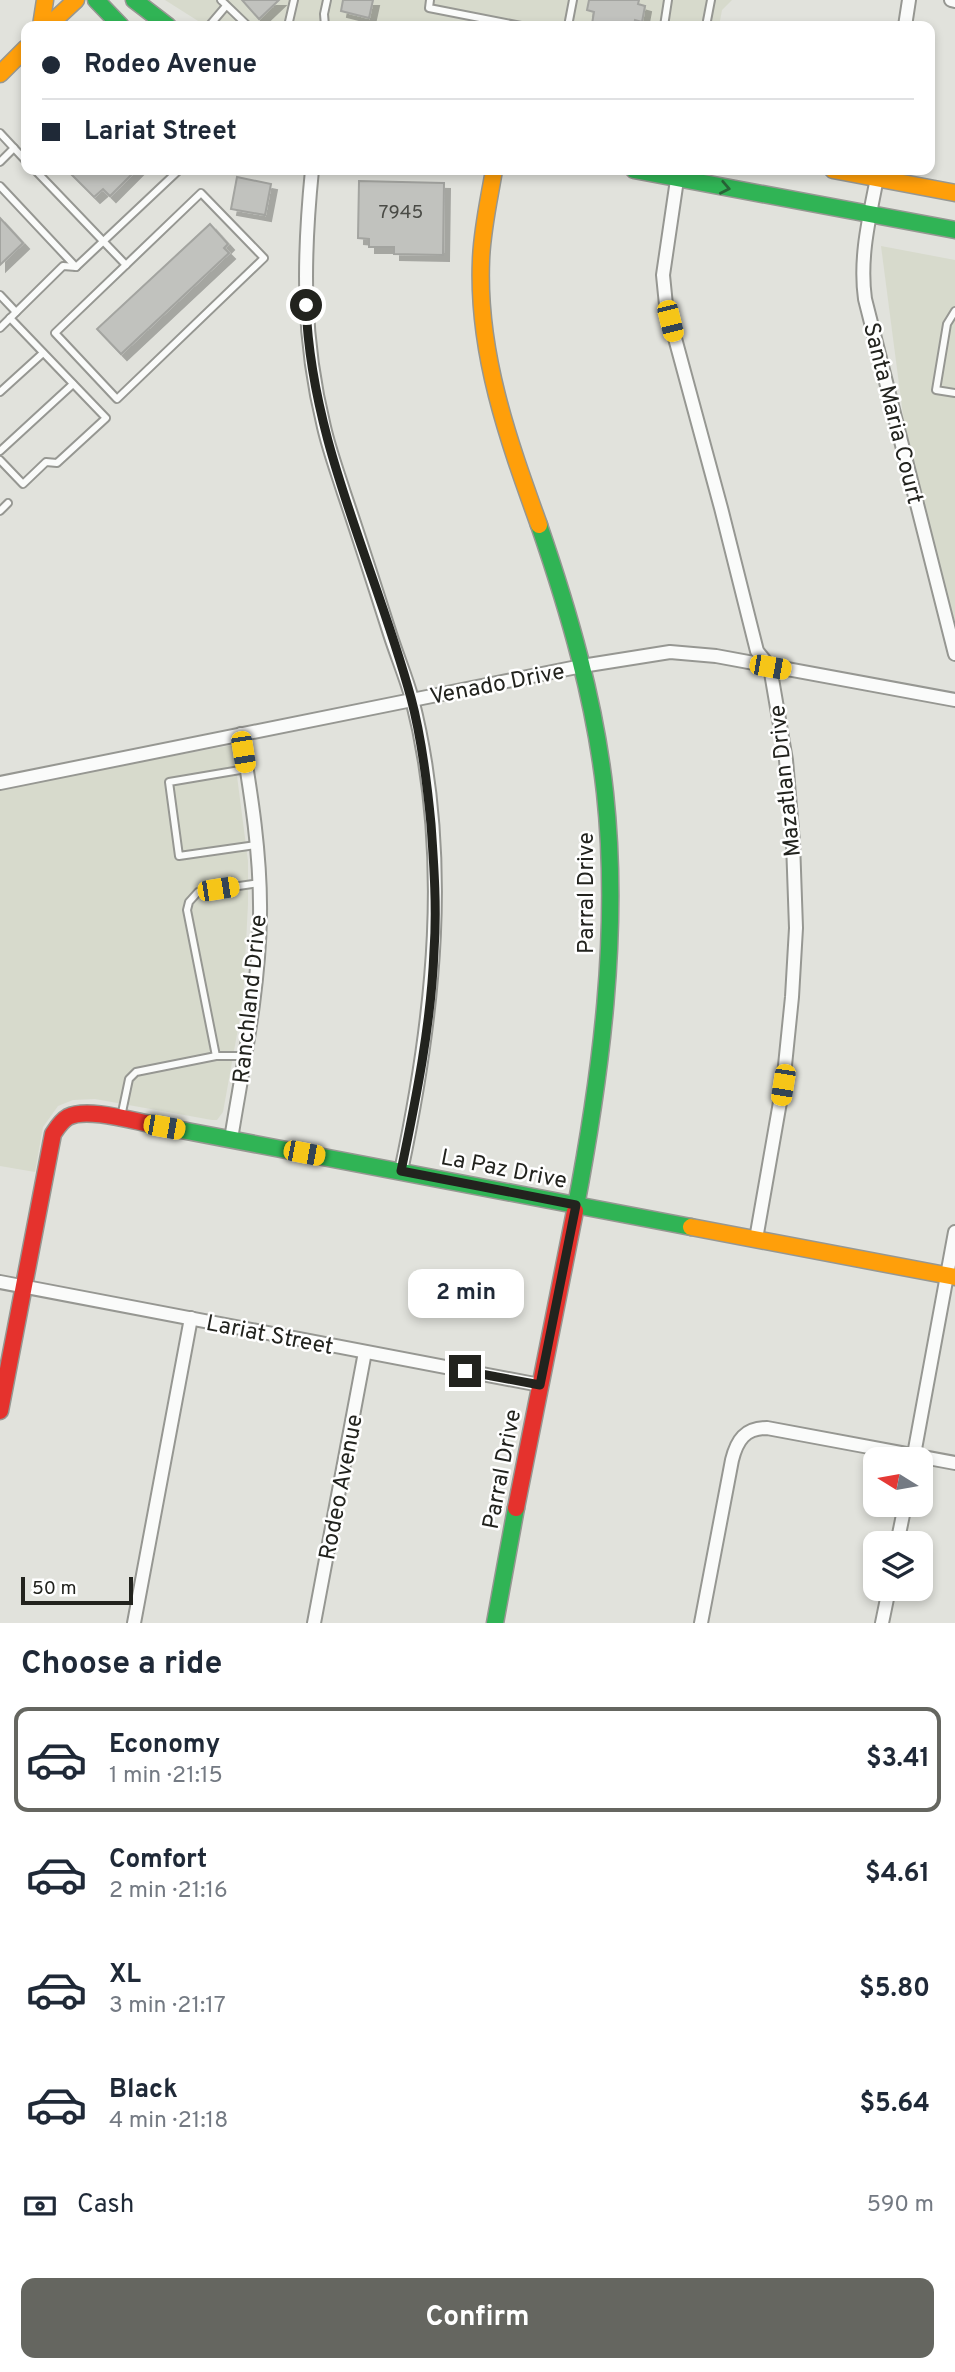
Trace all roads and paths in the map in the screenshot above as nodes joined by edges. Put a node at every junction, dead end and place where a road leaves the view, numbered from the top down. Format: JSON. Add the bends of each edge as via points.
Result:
{"nodes":[{"id":1,"x":45,"y":0,"type":"edge"},
{"id":2,"x":76,"y":0,"type":"edge"},
{"id":3,"x":96,"y":0,"type":"edge"},
{"id":4,"x":134,"y":0,"type":"edge"},
{"id":5,"x":157,"y":0,"type":"edge"},
{"id":6,"x":294,"y":0,"type":"edge"},
{"id":7,"x":327,"y":0,"type":"edge"},
{"id":8,"x":430,"y":0,"type":"edge"},
{"id":9,"x":573,"y":0,"type":"edge"},
{"id":10,"x":668,"y":0,"type":"edge"},
{"id":11,"x":711,"y":0,"type":"edge"},
{"id":12,"x":909,"y":0,"type":"edge"},
{"id":13,"x":223,"y":3,"type":"edge"},
{"id":14,"x":42,"y":21,"type":"edge"},
{"id":15,"x":53,"y":21,"type":"edge"},
{"id":16,"x":116,"y":21,"type":"edge"},
{"id":17,"x":163,"y":21,"type":"edge"},
{"id":18,"x":168,"y":21,"type":"edge"},
{"id":19,"x":212,"y":21,"type":"edge"},
{"id":20,"x":243,"y":21,"type":"edge"},
{"id":21,"x":289,"y":21,"type":"edge"},
{"id":22,"x":325,"y":21,"type":"edge"},
{"id":23,"x":495,"y":21,"type":"edge"},
{"id":24,"x":569,"y":21,"type":"edge"},
{"id":25,"x":665,"y":21,"type":"edge"},
{"id":26,"x":707,"y":21,"type":"edge"},
{"id":27,"x":906,"y":21,"type":"edge"},
{"id":28,"x":21,"y":54,"type":"edge"},
{"id":29,"x":0,"y":74,"type":"edge"},
{"id":30,"x":0,"y":133,"type":"edge"},
{"id":31,"x":14,"y":148,"type":"junction"},
{"id":32,"x":21,"y":154,"type":"edge"},
{"id":33,"x":0,"y":162,"type":"edge"},
{"id":34,"x":40,"y":175,"type":"edge"},
{"id":35,"x":174,"y":175,"type":"edge"},
{"id":36,"x":309,"y":175,"type":"edge"},
{"id":37,"x":493,"y":175,"type":"edge"},
{"id":38,"x":678,"y":175,"type":"edge"},
{"id":39,"x":683,"y":175,"type":"edge"},
{"id":40,"x":878,"y":175,"type":"edge"},
{"id":41,"x":882,"y":175,"type":"edge"},
{"id":42,"x":0,"y":186,"type":"edge"},
{"id":43,"x":955,"y":193,"type":"edge"},
{"id":44,"x":870,"y":215,"type":"junction"},
{"id":45,"x":955,"y":230,"type":"edge"},
{"id":46,"x":103,"y":241,"type":"junction"},
{"id":47,"x":126,"y":265,"type":"junction"},
{"id":48,"x":76,"y":267,"type":"junction"},
{"id":49,"x":0,"y":295,"type":"edge"},
{"id":50,"x":955,"y":311,"type":"edge"},
{"id":51,"x":16,"y":312,"type":"junction"},
{"id":52,"x":10,"y":318,"type":"junction"},
{"id":53,"x":0,"y":328,"type":"edge"},
{"id":54,"x":43,"y":353,"type":"junction"},
{"id":55,"x":73,"y":384,"type":"junction"},
{"id":56,"x":0,"y":392,"type":"edge"},
{"id":57,"x":955,"y":393,"type":"edge"},
{"id":58,"x":0,"y":451,"type":"edge"},
{"id":59,"x":0,"y":460,"type":"edge"},
{"id":60,"x":8,"y":503,"type":"dead end"},
{"id":61,"x":0,"y":511,"type":"edge"},
{"id":62,"x":955,"y":653,"type":"edge"},
{"id":63,"x":582,"y":666,"type":"junction"},
{"id":64,"x":770,"y":667,"type":"junction"},
{"id":65,"x":412,"y":700,"type":"junction"},
{"id":66,"x":955,"y":700,"type":"edge"},
{"id":67,"x":241,"y":734,"type":"junction"},
{"id":68,"x":246,"y":769,"type":"junction"},
{"id":69,"x":0,"y":783,"type":"edge"},
{"id":70,"x":257,"y":845,"type":"junction"},
{"id":71,"x":259,"y":883,"type":"junction"},
{"id":72,"x":216,"y":1056,"type":"junction"},
{"id":73,"x":245,"y":1056,"type":"junction"},
{"id":74,"x":120,"y":1119,"type":"junction"},
{"id":75,"x":230,"y":1139,"type":"junction"},
{"id":76,"x":401,"y":1171,"type":"junction"},
{"id":77,"x":576,"y":1205,"type":"junction"},
{"id":78,"x":955,"y":1232,"type":"edge"},
{"id":79,"x":756,"y":1239,"type":"junction"},
{"id":80,"x":951,"y":1276,"type":"edge"},
{"id":81,"x":0,"y":1282,"type":"edge"},
{"id":82,"x":23,"y":1286,"type":"junction"},
{"id":83,"x":191,"y":1318,"type":"junction"},
{"id":84,"x":365,"y":1352,"type":"junction"},
{"id":85,"x":540,"y":1385,"type":"junction"},
{"id":86,"x":0,"y":1411,"type":"edge"},
{"id":87,"x":863,"y":1447,"type":"edge"},
{"id":88,"x":916,"y":1447,"type":"edge"},
{"id":89,"x":933,"y":1460,"type":"edge"},
{"id":90,"x":955,"y":1463,"type":"edge"},
{"id":91,"x":887,"y":1601,"type":"edge"},
{"id":92,"x":134,"y":1623,"type":"edge"},
{"id":93,"x":314,"y":1623,"type":"edge"},
{"id":94,"x":495,"y":1623,"type":"edge"},
{"id":95,"x":701,"y":1623,"type":"edge"},
{"id":96,"x":883,"y":1623,"type":"edge"}],
"edges":[{"from":1,"to":14,"type":"street"},
{"from":2,"to":15,"type":"street"},
{"from":3,"to":16,"type":"street"},
{"from":4,"to":17,"type":"street"},
{"from":5,"to":18,"type":"street"},
{"from":6,"to":21,"type":"lane"},
{"from":7,"to":22,"type":"lane"},
{"from":8,"to":23,"type":"lane","via":[[429,8]]},
{"from":9,"to":24,"type":"lane"},
{"from":10,"to":25,"type":"lane"},
{"from":11,"to":26,"type":"lane"},
{"from":12,"to":27,"type":"street"},
{"from":13,"to":19,"type":"lane"},
{"from":13,"to":20,"type":"lane"},
{"from":28,"to":29,"type":"street"},
{"from":30,"to":31,"type":"lane"},
{"from":31,"to":32,"type":"lane"},
{"from":31,"to":33,"type":"lane"},
{"from":34,"to":46,"type":"lane"},
{"from":35,"to":46,"type":"lane"},
{"from":36,"to":65,"type":"street","via":[[307,331],[324,430]]},
{"from":37,"to":63,"type":"street","name":"Parral Drive","via":[[481,251],[485,341],[503,416]]},
{"from":38,"to":64,"type":"street","name":"Mazatlan Drive","via":[[663,275],[666,305],[757,651]]},
{"from":39,"to":44,"type":"street","one_way":true},
{"from":40,"to":44,"type":"street","name":"Santa Maria Court"},
{"from":41,"to":43,"type":"street"},
{"from":42,"to":48,"type":"lane"},
{"from":44,"to":45,"type":"street"},
{"from":44,"to":62,"type":"street","name":"Santa Maria Court","via":[[863,256],[865,299]]},
{"from":46,"to":47,"type":"lane"},
{"from":46,"to":48,"type":"lane"},
{"from":47,"to":47,"type":"lane","via":[[55,333],[117,399],[264,258],[201,192]]},
{"from":48,"to":51,"type":"lane","via":[[63,266]]},
{"from":49,"to":51,"type":"lane"},
{"from":50,"to":57,"type":"lane","via":[[947,324],[936,390]]},
{"from":51,"to":52,"type":"lane"},
{"from":52,"to":53,"type":"lane"},
{"from":52,"to":54,"type":"lane"},
{"from":54,"to":55,"type":"lane"},
{"from":54,"to":56,"type":"lane"},
{"from":55,"to":58,"type":"lane"},
{"from":55,"to":59,"type":"lane","via":[[106,418],[57,463],[46,462],[23,484]]},
{"from":60,"to":61,"type":"lane"},
{"from":63,"to":64,"type":"street","name":"Venado Drive","via":[[670,652]]},
{"from":63,"to":65,"type":"street","name":"Venado Drive"},
{"from":63,"to":77,"type":"street","name":"Parral Drive","via":[[608,821],[610,896],[608,979]]},
{"from":64,"to":66,"type":"street","name":"Venado Drive"},
{"from":64,"to":79,"type":"street","name":"Mazatlan Drive","via":[[786,760],[796,928],[783,1085]]},
{"from":65,"to":67,"type":"street","name":"Venado Drive"},
{"from":65,"to":76,"type":"street","via":[[427,783],[435,950],[429,1015]]},
{"from":67,"to":68,"type":"street","name":"Ranchland Drive"},
{"from":67,"to":69,"type":"street","name":"Venado Drive"},
{"from":68,"to":70,"type":"street","name":"Ranchland Drive"},
{"from":68,"to":70,"type":"lane","via":[[169,782],[179,856]]},
{"from":70,"to":71,"type":"street","name":"Ranchland Drive"},
{"from":71,"to":72,"type":"lane","via":[[198,892],[187,910]]},
{"from":71,"to":73,"type":"street","name":"Ranchland Drive","via":[[257,966]]},
{"from":72,"to":73,"type":"lane"},
{"from":72,"to":74,"type":"lane","via":[[136,1072],[129,1079]]},
{"from":73,"to":75,"type":"street","name":"Ranchland Drive"},
{"from":74,"to":75,"type":"street","name":"La Paz Drive"},
{"from":74,"to":82,"type":"street","name":"La Paz Drive","via":[[74,1114],[63,1118],[52,1134]]},
{"from":75,"to":76,"type":"street","name":"La Paz Drive"},
{"from":76,"to":77,"type":"street","name":"La Paz Drive"},
{"from":77,"to":79,"type":"street","name":"La Paz Drive"},
{"from":77,"to":85,"type":"street","name":"Parral Drive"},
{"from":78,"to":80,"type":"street"},
{"from":79,"to":80,"type":"street","name":"La Paz Drive"},
{"from":80,"to":88,"type":"street"},
{"from":81,"to":82,"type":"street","name":"Lariat Street"},
{"from":82,"to":83,"type":"street","name":"Lariat Street"},
{"from":82,"to":86,"type":"street"},
{"from":83,"to":84,"type":"street","name":"Lariat Street"},
{"from":83,"to":92,"type":"street"},
{"from":84,"to":85,"type":"street","name":"Lariat Street"},
{"from":84,"to":93,"type":"street","name":"Rodeo Avenue"},
{"from":85,"to":94,"type":"street","name":"Parral Drive"},
{"from":87,"to":95,"type":"street","via":[[767,1428],[757,1428],[740,1439]]},
{"from":89,"to":90,"type":"street"},
{"from":91,"to":96,"type":"street"}]}
